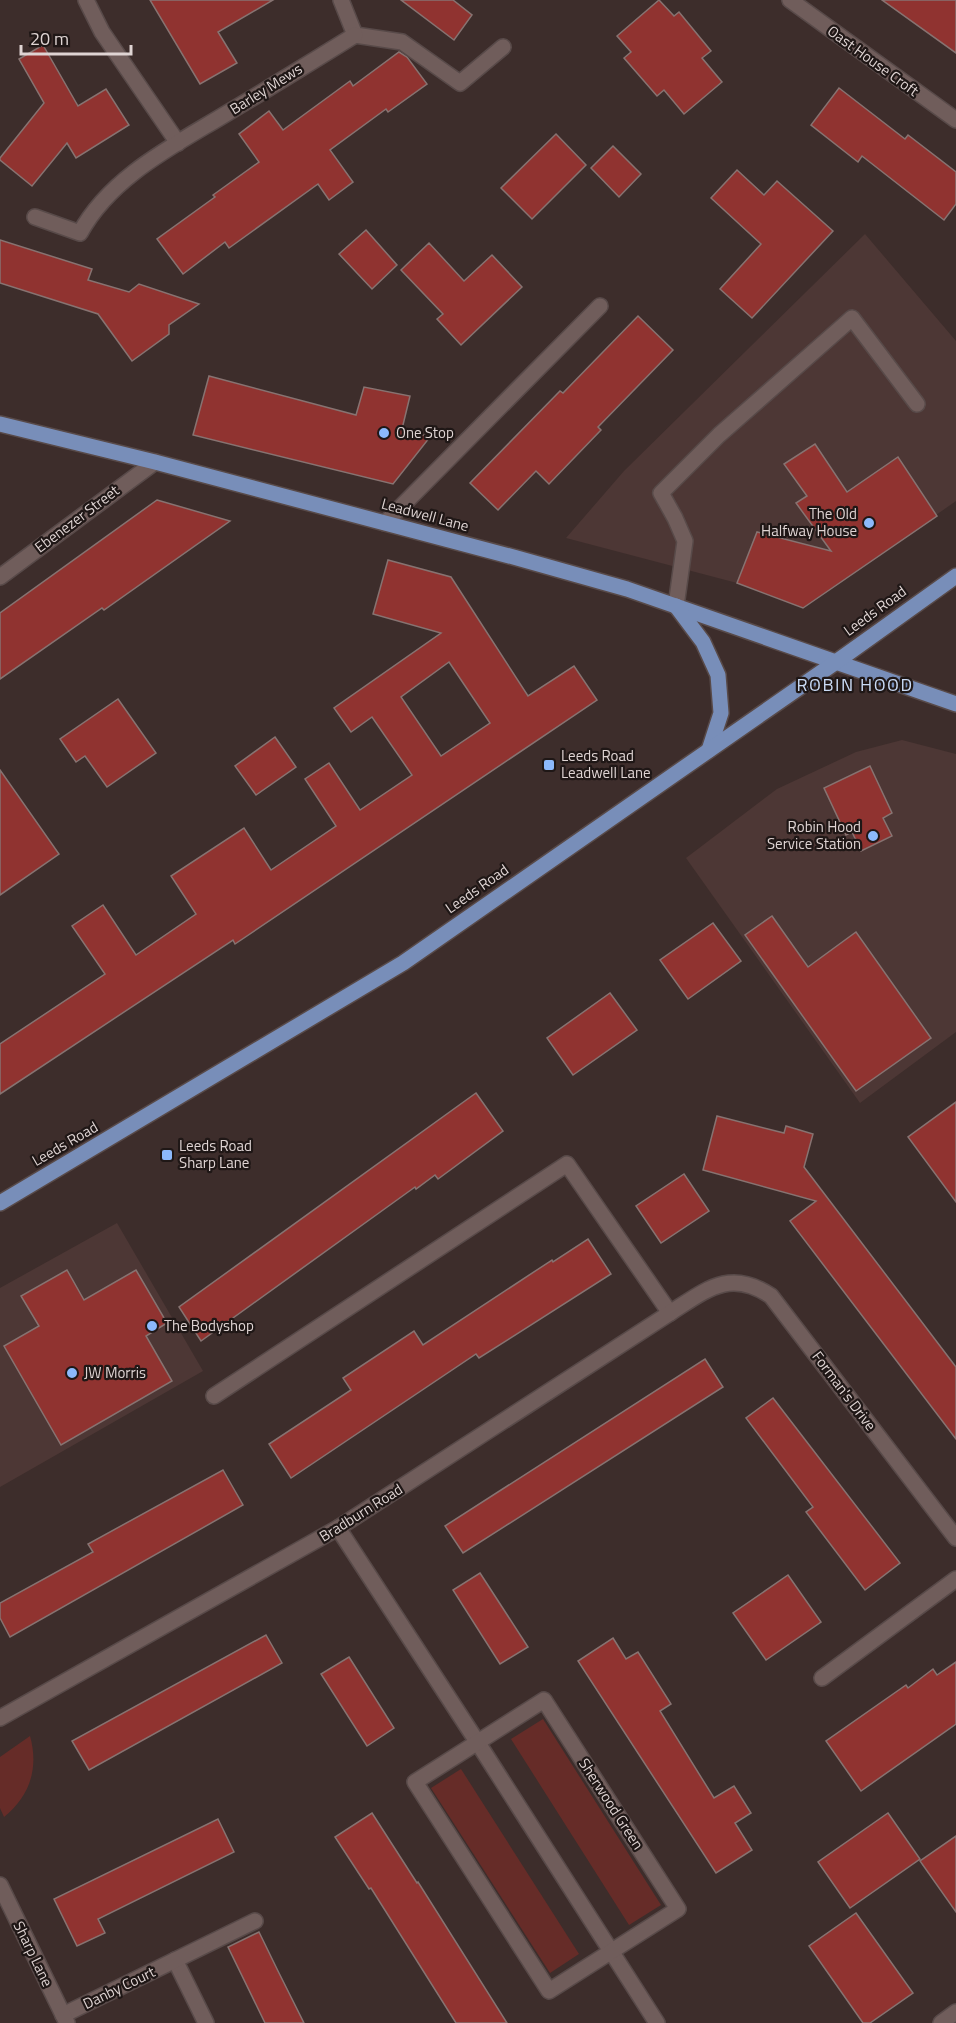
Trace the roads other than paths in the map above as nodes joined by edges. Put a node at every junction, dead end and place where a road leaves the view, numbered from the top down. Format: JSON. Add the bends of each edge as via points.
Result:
{"nodes":[{"id":1,"x":86,"y":0,"type":"edge"},
{"id":2,"x":341,"y":0,"type":"edge"},
{"id":3,"x":790,"y":0,"type":"edge"},
{"id":4,"x":355,"y":35,"type":"junction"},
{"id":5,"x":503,"y":47,"type":"dead end"},
{"id":6,"x":956,"y":120,"type":"edge"},
{"id":7,"x":178,"y":143,"type":"junction"},
{"id":8,"x":35,"y":217,"type":"dead end"},
{"id":9,"x":600,"y":306,"type":"dead end"},
{"id":10,"x":917,"y":404,"type":"dead end"},
{"id":11,"x":0,"y":424,"type":"edge"},
{"id":12,"x":155,"y":462,"type":"junction"},
{"id":13,"x":385,"y":523,"type":"junction"},
{"id":14,"x":956,"y":576,"type":"edge"},
{"id":15,"x":0,"y":577,"type":"edge"},
{"id":16,"x":676,"y":606,"type":"junction"},
{"id":17,"x":836,"y":662,"type":"junction"},
{"id":18,"x":956,"y":704,"type":"edge"},
{"id":19,"x":709,"y":750,"type":"junction"},
{"id":20,"x":0,"y":1203,"type":"edge"},
{"id":21,"x":710,"y":1288,"type":"joint"},
{"id":22,"x":670,"y":1313,"type":"junction"},
{"id":23,"x":214,"y":1396,"type":"dead end"},
{"id":24,"x":338,"y":1528,"type":"junction"},
{"id":25,"x":956,"y":1538,"type":"edge"},
{"id":26,"x":956,"y":1579,"type":"edge"},
{"id":27,"x":822,"y":1678,"type":"dead end"},
{"id":28,"x":0,"y":1718,"type":"edge"},
{"id":29,"x":478,"y":1743,"type":"junction"},
{"id":30,"x":0,"y":1885,"type":"edge"},
{"id":31,"x":255,"y":1921,"type":"dead end"},
{"id":32,"x":612,"y":1951,"type":"junction"},
{"id":33,"x":175,"y":1960,"type":"junction"},
{"id":34,"x":956,"y":2012,"type":"edge"},
{"id":35,"x":65,"y":2019,"type":"edge"},
{"id":36,"x":206,"y":2023,"type":"edge"},
{"id":37,"x":657,"y":2023,"type":"edge"},
{"id":38,"x":941,"y":2023,"type":"edge"}],
"edges":[{"from":1,"to":7,"type":"street","via":[[102,32]]},
{"from":2,"to":4,"type":"street"},
{"from":3,"to":6,"type":"street","name":"Oast House Croft"},
{"from":4,"to":5,"type":"street","via":[[402,42],[460,83]]},
{"from":4,"to":7,"type":"street","name":"Barley Mews"},
{"from":7,"to":8,"type":"street","name":"Barley Mews","via":[[103,200],[80,233]]},
{"from":9,"to":13,"type":"street"},
{"from":10,"to":16,"type":"street","via":[[852,318],[719,435],[661,493],[685,542]]},
{"from":11,"to":12,"type":"main road","name":"Leadwell Lane"},
{"from":12,"to":13,"type":"main road","name":"Leadwell Lane"},
{"from":12,"to":15,"type":"street","name":"Ebenezer Street"},
{"from":13,"to":16,"type":"main road","name":"Leadwell Lane"},
{"from":14,"to":17,"type":"main road","name":"Leeds Road"},
{"from":16,"to":17,"type":"main road","name":"Leadwell Lane"},
{"from":16,"to":19,"type":"main road","via":[[703,642],[718,675],[721,712]]},
{"from":17,"to":18,"type":"main road","name":"Leadwell Lane"},
{"from":17,"to":19,"type":"main road","name":"Leeds Road"},
{"from":19,"to":20,"type":"main road","name":"Leeds Road","via":[[403,963]]},
{"from":21,"to":22,"type":"street","name":"Bradburn Road"},
{"from":21,"to":25,"type":"street","name":"Forman's Drive","via":[[742,1282],[771,1296]]},
{"from":22,"to":23,"type":"street","via":[[567,1164]]},
{"from":22,"to":24,"type":"street","name":"Bradburn Road"},
{"from":24,"to":28,"type":"street","name":"Bradburn Road"},
{"from":24,"to":29,"type":"street"},
{"from":26,"to":27,"type":"street"},
{"from":29,"to":32,"type":"street"},
{"from":29,"to":32,"type":"street","name":"Sherwood Green","via":[[415,1782],[536,1971],[549,1991]]},
{"from":29,"to":32,"type":"street","name":"Sherwood Green","via":[[544,1700],[557,1720],[678,1909]]},
{"from":30,"to":35,"type":"street","name":"Sharp Lane"},
{"from":31,"to":33,"type":"street","name":"Danby Court"},
{"from":32,"to":37,"type":"street"},
{"from":33,"to":35,"type":"street","name":"Danby Court"},
{"from":33,"to":36,"type":"street"},
{"from":34,"to":38,"type":"street"}]}
